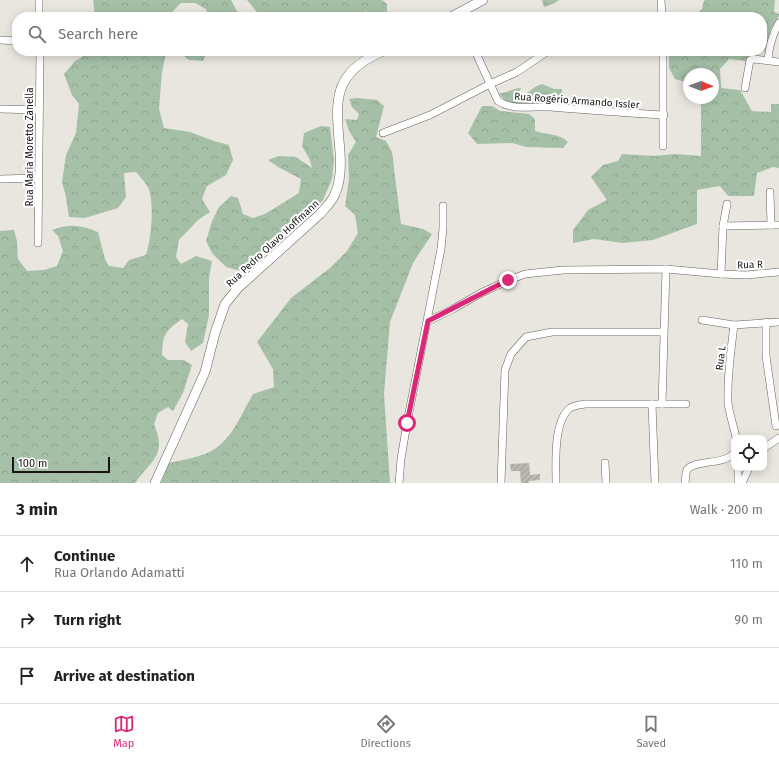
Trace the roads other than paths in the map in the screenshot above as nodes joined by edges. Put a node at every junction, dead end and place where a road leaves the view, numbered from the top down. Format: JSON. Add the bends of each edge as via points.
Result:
{"nodes":[{"id":1,"x":39,"y":0,"type":"edge"},
{"id":2,"x":483,"y":0,"type":"edge"},
{"id":3,"x":661,"y":0,"type":"edge"},
{"id":4,"x":39,"y":12,"type":"edge"},
{"id":5,"x":463,"y":12,"type":"edge"},
{"id":6,"x":662,"y":12,"type":"edge"},
{"id":7,"x":779,"y":23,"type":"edge"},
{"id":8,"x":0,"y":40,"type":"edge"},
{"id":9,"x":12,"y":41,"type":"edge"},
{"id":10,"x":40,"y":56,"type":"edge"},
{"id":11,"x":374,"y":56,"type":"edge"},
{"id":12,"x":477,"y":56,"type":"edge"},
{"id":13,"x":541,"y":56,"type":"edge"},
{"id":14,"x":662,"y":56,"type":"edge"},
{"id":15,"x":768,"y":60,"type":"junction"},
{"id":16,"x":779,"y":62,"type":"edge"},
{"id":17,"x":490,"y":84,"type":"junction"},
{"id":18,"x":745,"y":88,"type":"dead end"},
{"id":19,"x":0,"y":108,"type":"edge"},
{"id":20,"x":39,"y":110,"type":"junction"},
{"id":21,"x":664,"y":115,"type":"junction"},
{"id":22,"x":383,"y":133,"type":"dead end"},
{"id":23,"x":663,"y":146,"type":"dead end"},
{"id":24,"x":0,"y":178,"type":"edge"},
{"id":25,"x":38,"y":178,"type":"junction"},
{"id":26,"x":770,"y":192,"type":"dead end"},
{"id":27,"x":727,"y":204,"type":"dead end"},
{"id":28,"x":443,"y":206,"type":"dead end"},
{"id":29,"x":775,"y":225,"type":"edge"},
{"id":30,"x":723,"y":226,"type":"junction"},
{"id":31,"x":38,"y":243,"type":"dead end"},
{"id":32,"x":666,"y":269,"type":"junction"},
{"id":33,"x":779,"y":272,"type":"edge"},
{"id":34,"x":721,"y":274,"type":"junction"},
{"id":35,"x":702,"y":320,"type":"dead end"},
{"id":36,"x":428,"y":321,"type":"junction"},
{"id":37,"x":766,"y":322,"type":"junction"},
{"id":38,"x":779,"y":322,"type":"edge"},
{"id":39,"x":734,"y":325,"type":"junction"},
{"id":40,"x":663,"y":332,"type":"junction"},
{"id":41,"x":652,"y":404,"type":"junction"},
{"id":42,"x":662,"y":404,"type":"junction"},
{"id":43,"x":686,"y":404,"type":"dead end"},
{"id":44,"x":776,"y":426,"type":"dead end"},
{"id":45,"x":735,"y":435,"type":"edge"},
{"id":46,"x":779,"y":438,"type":"edge"},
{"id":47,"x":767,"y":445,"type":"edge"},
{"id":48,"x":731,"y":457,"type":"edge"},
{"id":49,"x":604,"y":463,"type":"dead end"},
{"id":50,"x":738,"y":471,"type":"edge"},
{"id":51,"x":748,"y":471,"type":"edge"},
{"id":52,"x":155,"y":483,"type":"edge"},
{"id":53,"x":399,"y":483,"type":"edge"},
{"id":54,"x":501,"y":483,"type":"edge"},
{"id":55,"x":556,"y":483,"type":"edge"},
{"id":56,"x":606,"y":483,"type":"edge"},
{"id":57,"x":655,"y":483,"type":"edge"},
{"id":58,"x":685,"y":483,"type":"edge"},
{"id":59,"x":738,"y":483,"type":"edge"},
{"id":60,"x":742,"y":483,"type":"edge"}],
"edges":[{"from":1,"to":4,"type":"street"},
{"from":2,"to":5,"type":"street"},
{"from":3,"to":6,"type":"street"},
{"from":7,"to":15,"type":"street","via":[[770,45]]},
{"from":8,"to":9,"type":"street"},
{"from":10,"to":20,"type":"street","name":"Rua Maria Moretto Zanella"},
{"from":11,"to":52,"type":"street","name":"Rua Pedro Olavo Hoffmann","via":[[361,63],[344,80],[339,94],[337,108],[340,174],[333,198],[320,214],[242,284],[225,304],[205,372]]},
{"from":12,"to":17,"type":"street","name":"Rua Rogério Armando Issler"},
{"from":13,"to":17,"type":"street","via":[[517,72]]},
{"from":14,"to":21,"type":"street"},
{"from":15,"to":16,"type":"street"},
{"from":15,"to":18,"type":"street","via":[[750,60]]},
{"from":17,"to":21,"type":"street","name":"Rua Rogério Armando Issler","via":[[498,101],[508,106]]},
{"from":17,"to":22,"type":"street","via":[[430,115]]},
{"from":19,"to":20,"type":"street"},
{"from":20,"to":25,"type":"street","name":"Rua Maria Moretto Zanella"},
{"from":21,"to":23,"type":"street"},
{"from":24,"to":25,"type":"street"},
{"from":25,"to":31,"type":"street","name":"Rua Maria Moretto Zanella"},
{"from":26,"to":29,"type":"street"},
{"from":27,"to":30,"type":"street"},
{"from":28,"to":36,"type":"street","via":[[443,228]]},
{"from":29,"to":30,"type":"street"},
{"from":30,"to":34,"type":"street"},
{"from":32,"to":34,"type":"street","name":"Rua R"},
{"from":32,"to":36,"type":"street","name":"Rua R","via":[[563,270],[525,274],[481,293]]},
{"from":32,"to":40,"type":"street"},
{"from":33,"to":34,"type":"street","name":"Rua R"},
{"from":35,"to":39,"type":"street"},
{"from":36,"to":53,"type":"street","via":[[407,423]]},
{"from":37,"to":38,"type":"street"},
{"from":37,"to":39,"type":"street"},
{"from":37,"to":44,"type":"street","via":[[766,356]]},
{"from":39,"to":45,"type":"street","name":"Rua L","via":[[728,396]]},
{"from":40,"to":42,"type":"street"},
{"from":40,"to":54,"type":"street","via":[[552,332],[526,337],[511,354],[505,370]]},
{"from":41,"to":42,"type":"street"},
{"from":41,"to":55,"type":"street","via":[[585,404],[571,407],[562,418],[557,435]]},
{"from":41,"to":57,"type":"street"},
{"from":42,"to":43,"type":"street"},
{"from":46,"to":47,"type":"street"},
{"from":48,"to":58,"type":"street","via":[[690,467],[686,471]]},
{"from":49,"to":56,"type":"street"},
{"from":50,"to":59,"type":"street"},
{"from":51,"to":60,"type":"street"}]}
